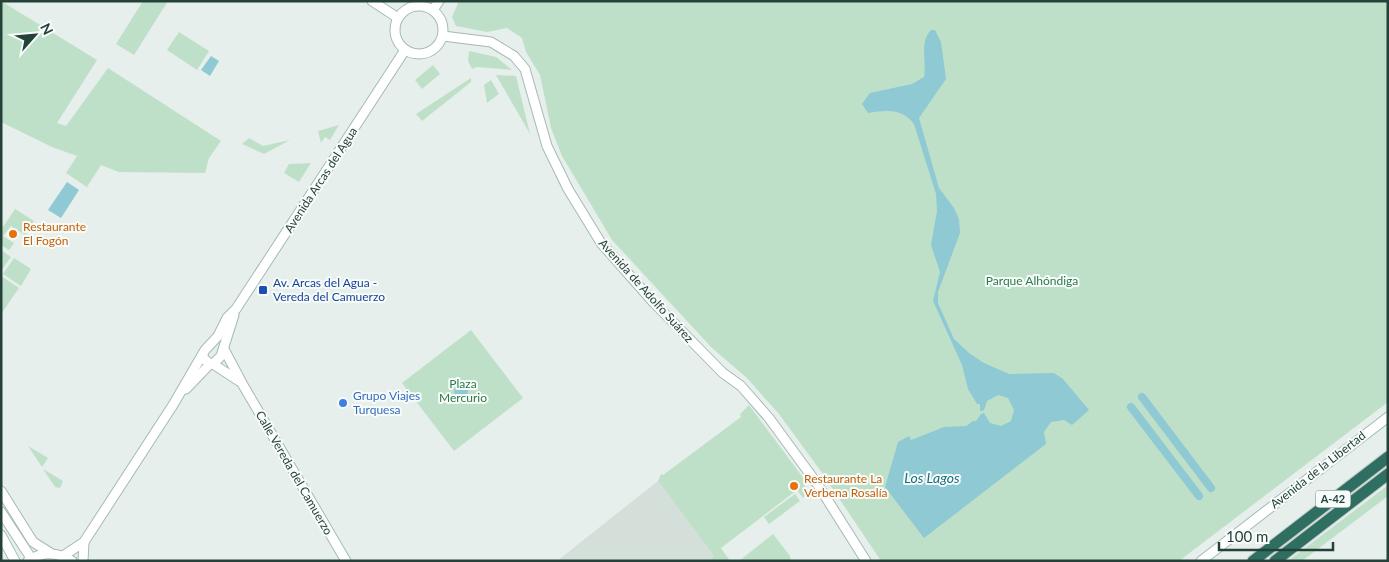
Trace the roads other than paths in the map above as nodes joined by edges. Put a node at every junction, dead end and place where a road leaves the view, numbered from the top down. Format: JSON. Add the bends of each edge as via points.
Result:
{"nodes":[{"id":1,"x":372,"y":1,"type":"edge"},
{"id":2,"x":439,"y":1,"type":"edge"},
{"id":3,"x":433,"y":10,"type":"junction"},
{"id":4,"x":398,"y":18,"type":"junction"},
{"id":5,"x":443,"y":36,"type":"junction"},
{"id":6,"x":405,"y":50,"type":"junction"},
{"id":7,"x":236,"y":310,"type":"junction"},
{"id":8,"x":214,"y":341,"type":"junction"},
{"id":9,"x":224,"y":348,"type":"junction"},
{"id":10,"x":203,"y":354,"type":"junction"},
{"id":11,"x":212,"y":364,"type":"junction"},
{"id":12,"x":242,"y":385,"type":"junction"},
{"id":13,"x":173,"y":405,"type":"junction"},
{"id":14,"x":1388,"y":416,"type":"edge"},
{"id":15,"x":1388,"y":456,"type":"edge"},
{"id":16,"x":1388,"y":474,"type":"edge"},
{"id":17,"x":1,"y":491,"type":"edge"},
{"id":18,"x":1,"y":512,"type":"edge"},
{"id":19,"x":1,"y":535,"type":"edge"},
{"id":20,"x":84,"y":542,"type":"junction"},
{"id":21,"x":52,"y":554,"type":"junction"},
{"id":22,"x":63,"y":556,"type":"junction"},
{"id":23,"x":29,"y":560,"type":"edge"},
{"id":24,"x":15,"y":561,"type":"edge"},
{"id":25,"x":72,"y":561,"type":"edge"},
{"id":26,"x":83,"y":561,"type":"edge"},
{"id":27,"x":346,"y":561,"type":"edge"},
{"id":28,"x":866,"y":561,"type":"edge"},
{"id":29,"x":1201,"y":561,"type":"edge"},
{"id":30,"x":1253,"y":561,"type":"edge"},
{"id":31,"x":1275,"y":561,"type":"edge"}],
"edges":[{"from":1,"to":4,"type":"street"},
{"from":2,"to":3,"type":"street"},
{"from":3,"to":4,"type":"street","via":[[417,6]]},
{"from":3,"to":5,"type":"street","via":[[442,22]]},
{"from":4,"to":6,"type":"street","via":[[395,32]]},
{"from":5,"to":6,"type":"street","via":[[434,50],[428,53],[420,55]]},
{"from":5,"to":28,"type":"street","name":"Avenida de Adolfo Suárez","via":[[492,42],[514,56],[525,69],[547,146],[568,189],[601,243],[695,346],[741,386],[769,418],[818,485]]},
{"from":6,"to":7,"type":"street","name":"Avenida Arcas del Agua"},
{"from":7,"to":8,"type":"street","name":"Avenida Arcas del Agua","via":[[227,318]]},
{"from":7,"to":9,"type":"street","name":"Avenida Arcas del Agua"},
{"from":8,"to":9,"type":"street"},
{"from":8,"to":10,"type":"street","name":"Avenida Arcas del Agua"},
{"from":9,"to":11,"type":"street","name":"Avenida Arcas del Agua"},
{"from":9,"to":12,"type":"street","name":"Calle Vereda del Camuerzo"},
{"from":10,"to":11,"type":"street","via":[[203,358]]},
{"from":10,"to":13,"type":"street"},
{"from":11,"to":12,"type":"street","name":"Calle Vereda del Camuerzo"},
{"from":11,"to":13,"type":"street","via":[[195,378]]},
{"from":12,"to":27,"type":"street","name":"Calle Vereda del Camuerzo"},
{"from":13,"to":20,"type":"street"},
{"from":14,"to":29,"type":"street","name":"Avenida de la Libertad"},
{"from":15,"to":30,"type":"highway","number":"A-42"},
{"from":16,"to":31,"type":"highway","number":"A-42"},
{"from":17,"to":21,"type":"street","via":[[33,542]]},
{"from":18,"to":23,"type":"street"},
{"from":19,"to":24,"type":"street"},
{"from":20,"to":22,"type":"street"},
{"from":20,"to":26,"type":"street"},
{"from":21,"to":22,"type":"street"},
{"from":21,"to":23,"type":"street"},
{"from":22,"to":25,"type":"street"}]}
